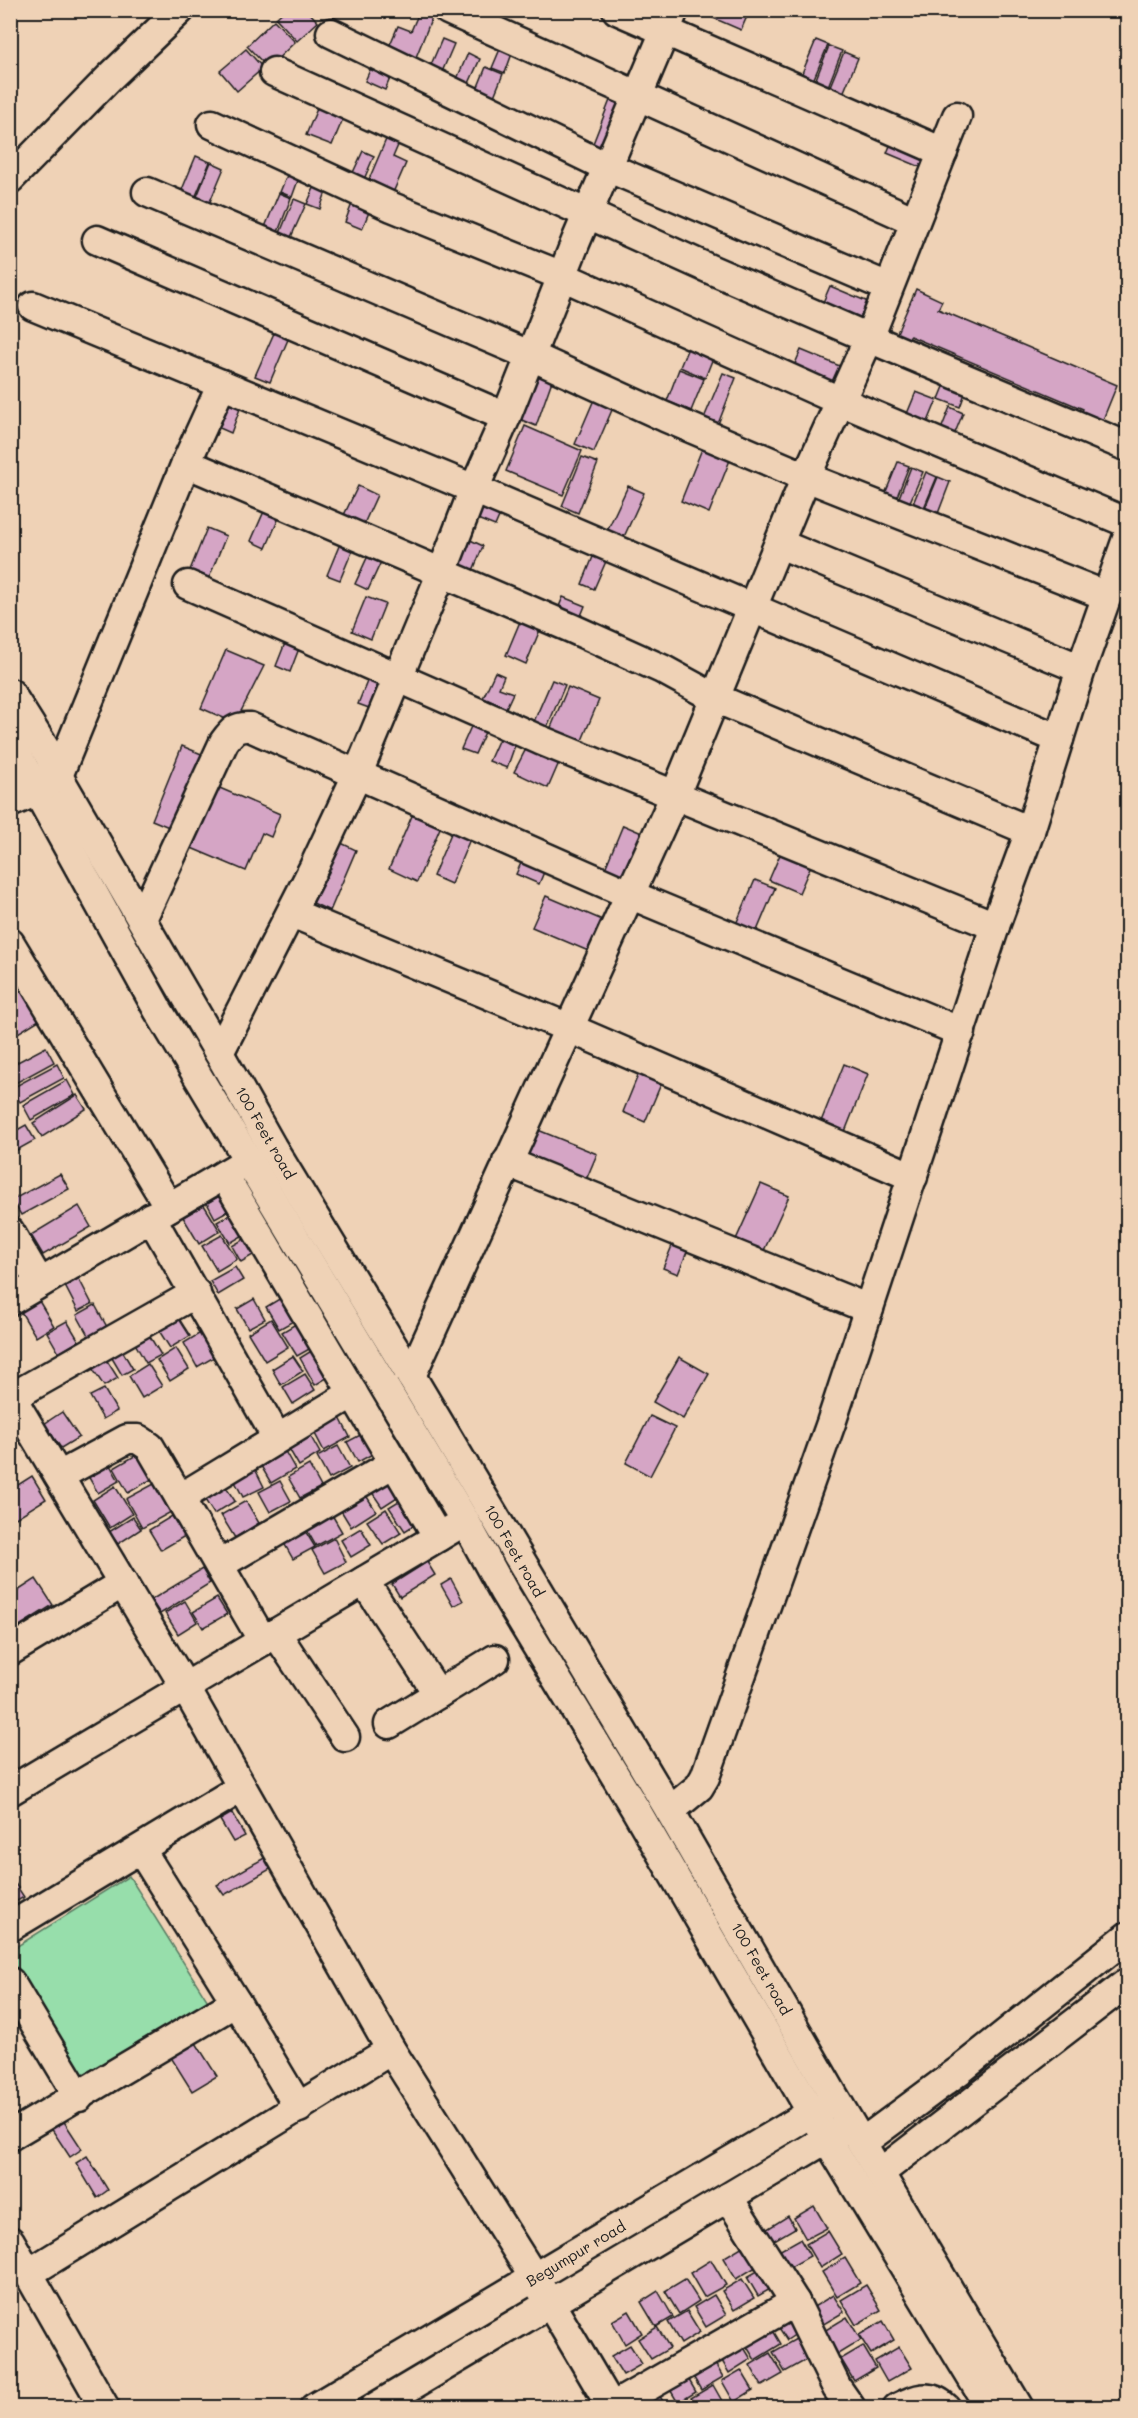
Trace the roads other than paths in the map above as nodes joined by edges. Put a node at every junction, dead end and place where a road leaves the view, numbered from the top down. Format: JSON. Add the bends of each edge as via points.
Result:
{"nodes":[{"id":1,"x":180,"y":10,"type":"edge"},
{"id":2,"x":448,"y":10,"type":"edge"},
{"id":3,"x":617,"y":10,"type":"edge"},
{"id":4,"x":670,"y":21,"type":"edge"},
{"id":5,"x":331,"y":33,"type":"dead end"},
{"id":6,"x":274,"y":72,"type":"dead end"},
{"id":7,"x":638,"y":96,"type":"junction"},
{"id":8,"x":957,"y":116,"type":"dead end"},
{"id":9,"x":212,"y":124,"type":"dead end"},
{"id":10,"x":943,"y":152,"type":"junction"},
{"id":11,"x":608,"y":167,"type":"junction"},
{"id":12,"x":10,"y":179,"type":"edge"},
{"id":13,"x":147,"y":192,"type":"dead end"},
{"id":14,"x":588,"y":214,"type":"junction"},
{"id":15,"x":915,"y":221,"type":"junction"},
{"id":16,"x":97,"y":240,"type":"dead end"},
{"id":17,"x":562,"y":276,"type":"junction"},
{"id":18,"x":888,"y":288,"type":"junction"},
{"id":19,"x":33,"y":306,"type":"dead end"},
{"id":20,"x":869,"y":338,"type":"junction"},
{"id":21,"x":529,"y":355,"type":"junction"},
{"id":22,"x":222,"y":384,"type":"junction"},
{"id":23,"x":840,"y":401,"type":"junction"},
{"id":24,"x":506,"y":417,"type":"junction"},
{"id":25,"x":1128,"y":447,"type":"edge"},
{"id":26,"x":186,"y":463,"type":"junction"},
{"id":27,"x":806,"y":477,"type":"junction"},
{"id":28,"x":474,"y":489,"type":"junction"},
{"id":29,"x":1128,"y":523,"type":"edge"},
{"id":30,"x":1128,"y":536,"type":"edge"},
{"id":31,"x":780,"y":544,"type":"junction"},
{"id":32,"x":442,"y":572,"type":"junction"},
{"id":33,"x":188,"y":585,"type":"dead end"},
{"id":34,"x":1107,"y":596,"type":"junction"},
{"id":35,"x":752,"y":610,"type":"junction"},
{"id":36,"x":1081,"y":669,"type":"junction"},
{"id":37,"x":399,"y":678,"type":"junction"},
{"id":38,"x":10,"y":693,"type":"edge"},
{"id":39,"x":715,"y":698,"type":"junction"},
{"id":40,"x":1059,"y":739,"type":"junction"},
{"id":41,"x":21,"y":752,"type":"edge"},
{"id":42,"x":358,"y":773,"type":"junction"},
{"id":43,"x":48,"y":784,"type":"junction"},
{"id":44,"x":675,"y":795,"type":"junction"},
{"id":45,"x":10,"y":803,"type":"edge"},
{"id":46,"x":1030,"y":831,"type":"junction"},
{"id":47,"x":629,"y":894,"type":"junction"},
{"id":48,"x":292,"y":913,"type":"junction"},
{"id":49,"x":142,"y":919,"type":"junction"},
{"id":50,"x":996,"y":926,"type":"junction"},
{"id":51,"x":15,"y":961,"type":"edge"},
{"id":52,"x":568,"y":1028,"type":"junction"},
{"id":53,"x":961,"y":1032,"type":"junction"},
{"id":54,"x":219,"y":1053,"type":"junction"},
{"id":55,"x":261,"y":1154,"type":"junction"},
{"id":56,"x":507,"y":1162,"type":"junction"},
{"id":57,"x":224,"y":1175,"type":"junction"},
{"id":58,"x":913,"y":1177,"type":"junction"},
{"id":59,"x":160,"y":1212,"type":"junction"},
{"id":60,"x":10,"y":1233,"type":"edge"},
{"id":61,"x":40,"y":1283,"type":"junction"},
{"id":62,"x":196,"y":1293,"type":"junction"},
{"id":63,"x":10,"y":1301,"type":"edge"},
{"id":64,"x":869,"y":1309,"type":"junction"},
{"id":65,"x":411,"y":1376,"type":"junction"},
{"id":66,"x":353,"y":1393,"type":"junction"},
{"id":67,"x":11,"y":1396,"type":"edge"},
{"id":68,"x":277,"y":1438,"type":"junction"},
{"id":69,"x":394,"y":1463,"type":"junction"},
{"id":70,"x":59,"y":1476,"type":"junction"},
{"id":71,"x":180,"y":1498,"type":"junction"},
{"id":72,"x":465,"y":1521,"type":"junction"},
{"id":73,"x":438,"y":1538,"type":"junction"},
{"id":74,"x":219,"y":1565,"type":"junction"},
{"id":75,"x":364,"y":1581,"type":"junction"},
{"id":76,"x":123,"y":1583,"type":"junction"},
{"id":77,"x":269,"y":1637,"type":"junction"},
{"id":78,"x":13,"y":1644,"type":"edge"},
{"id":79,"x":495,"y":1659,"type":"dead end"},
{"id":80,"x":184,"y":1687,"type":"junction"},
{"id":81,"x":438,"y":1694,"type":"junction"},
{"id":82,"x":389,"y":1724,"type":"dead end"},
{"id":83,"x":345,"y":1737,"type":"dead end"},
{"id":84,"x":241,"y":1788,"type":"junction"},
{"id":85,"x":10,"y":1791,"type":"edge"},
{"id":86,"x":670,"y":1811,"type":"junction"},
{"id":87,"x":141,"y":1850,"type":"junction"},
{"id":88,"x":10,"y":1927,"type":"edge"},
{"id":89,"x":1128,"y":1936,"type":"edge"},
{"id":90,"x":1128,"y":1982,"type":"edge"},
{"id":91,"x":10,"y":1983,"type":"edge"},
{"id":92,"x":237,"y":2002,"type":"junction"},
{"id":93,"x":391,"y":2050,"type":"junction"},
{"id":94,"x":79,"y":2097,"type":"junction"},
{"id":95,"x":824,"y":2106,"type":"junction"},
{"id":96,"x":299,"y":2108,"type":"junction"},
{"id":97,"x":858,"y":2133,"type":"junction"},
{"id":98,"x":10,"y":2136,"type":"edge"},
{"id":99,"x":827,"y":2139,"type":"junction"},
{"id":100,"x":881,"y":2172,"type":"junction"},
{"id":101,"x":728,"y":2197,"type":"junction"},
{"id":102,"x":10,"y":2241,"type":"edge"},
{"id":103,"x":29,"y":2273,"type":"junction"},
{"id":104,"x":535,"y":2278,"type":"junction"},
{"id":105,"x":795,"y":2302,"type":"junction"},
{"id":106,"x":550,"y":2303,"type":"junction"},
{"id":107,"x":612,"y":2407,"type":"edge"},
{"id":108,"x":105,"y":2408,"type":"edge"},
{"id":109,"x":314,"y":2408,"type":"edge"},
{"id":110,"x":374,"y":2408,"type":"edge"},
{"id":111,"x":851,"y":2408,"type":"edge"},
{"id":112,"x":897,"y":2408,"type":"edge"},
{"id":113,"x":946,"y":2408,"type":"edge"},
{"id":114,"x":990,"y":2408,"type":"edge"},
{"id":115,"x":1019,"y":2408,"type":"edge"}],
"edges":[{"from":1,"to":12,"type":"street"},
{"from":2,"to":7,"type":"street"},
{"from":3,"to":4,"type":"street"},
{"from":4,"to":7,"type":"street"},
{"from":4,"to":10,"type":"street"},
{"from":5,"to":11,"type":"street"},
{"from":6,"to":14,"type":"street"},
{"from":7,"to":11,"type":"street"},
{"from":7,"to":15,"type":"street"},
{"from":8,"to":10,"type":"street"},
{"from":9,"to":17,"type":"street","via":[[392,207]]},
{"from":10,"to":15,"type":"street"},
{"from":11,"to":14,"type":"street"},
{"from":11,"to":18,"type":"street"},
{"from":13,"to":21,"type":"street"},
{"from":14,"to":17,"type":"street"},
{"from":14,"to":20,"type":"street"},
{"from":15,"to":18,"type":"street"},
{"from":16,"to":24,"type":"street"},
{"from":17,"to":21,"type":"street"},
{"from":17,"to":23,"type":"street"},
{"from":18,"to":20,"type":"street"},
{"from":19,"to":22,"type":"street"},
{"from":20,"to":23,"type":"street"},
{"from":20,"to":25,"type":"street"},
{"from":21,"to":24,"type":"street"},
{"from":21,"to":27,"type":"street"},
{"from":22,"to":26,"type":"street"},
{"from":22,"to":28,"type":"street"},
{"from":23,"to":27,"type":"street"},
{"from":23,"to":29,"type":"street"},
{"from":24,"to":28,"type":"street"},
{"from":26,"to":32,"type":"street"},
{"from":26,"to":43,"type":"street"},
{"from":27,"to":31,"type":"street"},
{"from":27,"to":34,"type":"street"},
{"from":28,"to":32,"type":"street"},
{"from":28,"to":35,"type":"street"},
{"from":30,"to":34,"type":"street"},
{"from":31,"to":35,"type":"street"},
{"from":31,"to":36,"type":"street"},
{"from":32,"to":37,"type":"street"},
{"from":32,"to":39,"type":"street","via":[[651,665]]},
{"from":33,"to":37,"type":"street"},
{"from":34,"to":36,"type":"street"},
{"from":35,"to":39,"type":"street"},
{"from":35,"to":40,"type":"street"},
{"from":36,"to":40,"type":"street"},
{"from":37,"to":42,"type":"street"},
{"from":37,"to":44,"type":"street"},
{"from":38,"to":41,"type":"street","name":"100 Feet road"},
{"from":39,"to":44,"type":"street"},
{"from":39,"to":46,"type":"street"},
{"from":40,"to":46,"type":"street"},
{"from":41,"to":43,"type":"street","name":"100 Feet road"},
{"from":42,"to":47,"type":"street"},
{"from":42,"to":48,"type":"street"},
{"from":42,"to":49,"type":"street","via":[[250,727],[232,730]]},
{"from":43,"to":45,"type":"street"},
{"from":43,"to":49,"type":"street","name":"100 Feet road"},
{"from":43,"to":55,"type":"street","name":"100 Feet road","via":[[158,1010]]},
{"from":44,"to":47,"type":"street"},
{"from":44,"to":50,"type":"street"},
{"from":46,"to":50,"type":"street"},
{"from":47,"to":52,"type":"street"},
{"from":47,"to":53,"type":"street"},
{"from":48,"to":52,"type":"street"},
{"from":48,"to":54,"type":"street"},
{"from":49,"to":54,"type":"street","name":"100 Feet road"},
{"from":50,"to":53,"type":"street"},
{"from":51,"to":59,"type":"street"},
{"from":52,"to":56,"type":"street"},
{"from":52,"to":58,"type":"street"},
{"from":53,"to":58,"type":"street"},
{"from":54,"to":55,"type":"street","name":"100 Feet road"},
{"from":55,"to":57,"type":"street"},
{"from":55,"to":65,"type":"street","name":"100 Feet road"},
{"from":55,"to":72,"type":"street","name":"100 Feet road"},
{"from":56,"to":64,"type":"street"},
{"from":56,"to":65,"type":"street"},
{"from":57,"to":59,"type":"street"},
{"from":57,"to":66,"type":"street"},
{"from":58,"to":64,"type":"street"},
{"from":59,"to":61,"type":"street"},
{"from":59,"to":62,"type":"street"},
{"from":60,"to":61,"type":"street"},
{"from":61,"to":63,"type":"street"},
{"from":62,"to":67,"type":"street"},
{"from":62,"to":68,"type":"street"},
{"from":64,"to":86,"type":"street","via":[[705,1777]]},
{"from":65,"to":86,"type":"street","name":"100 Feet road"},
{"from":66,"to":68,"type":"street"},
{"from":66,"to":69,"type":"street"},
{"from":67,"to":70,"type":"street"},
{"from":68,"to":71,"type":"street"},
{"from":69,"to":73,"type":"street"},
{"from":69,"to":74,"type":"street"},
{"from":70,"to":71,"type":"street","via":[[115,1444],[138,1439],[150,1447]]},
{"from":70,"to":76,"type":"street"},
{"from":71,"to":74,"type":"street"},
{"from":72,"to":73,"type":"street"},
{"from":72,"to":95,"type":"street","name":"100 Feet road","via":[[636,1810]]},
{"from":73,"to":75,"type":"street"},
{"from":74,"to":77,"type":"street"},
{"from":75,"to":77,"type":"street"},
{"from":75,"to":81,"type":"street"},
{"from":76,"to":78,"type":"street"},
{"from":76,"to":80,"type":"street"},
{"from":77,"to":80,"type":"street"},
{"from":77,"to":83,"type":"street"},
{"from":79,"to":81,"type":"street"},
{"from":80,"to":84,"type":"street"},
{"from":80,"to":85,"type":"street"},
{"from":81,"to":82,"type":"street"},
{"from":84,"to":87,"type":"street"},
{"from":84,"to":93,"type":"street"},
{"from":86,"to":95,"type":"street","name":"100 Feet road"},
{"from":87,"to":88,"type":"street"},
{"from":87,"to":92,"type":"street"},
{"from":89,"to":97,"type":"street","name":"Begumpur road","via":[[960,2070]]},
{"from":90,"to":100,"type":"street"},
{"from":91,"to":94,"type":"street"},
{"from":92,"to":94,"type":"street"},
{"from":92,"to":96,"type":"street"},
{"from":93,"to":96,"type":"street"},
{"from":93,"to":104,"type":"street"},
{"from":94,"to":98,"type":"street"},
{"from":95,"to":97,"type":"street","name":"100 Feet road"},
{"from":95,"to":99,"type":"street","name":"100 Feet road"},
{"from":95,"to":104,"type":"street","name":"Begumpur road"},
{"from":96,"to":103,"type":"street"},
{"from":97,"to":99,"type":"street","name":"Begumpur road"},
{"from":97,"to":100,"type":"street","name":"100 Feet road"},
{"from":99,"to":101,"type":"street","name":"Begumpur road"},
{"from":99,"to":114,"type":"street","name":"100 Feet road"},
{"from":100,"to":115,"type":"street","name":"100 Feet road"},
{"from":101,"to":105,"type":"street"},
{"from":101,"to":106,"type":"street","name":"Begumpur road"},
{"from":102,"to":103,"type":"street"},
{"from":103,"to":108,"type":"street"},
{"from":104,"to":106,"type":"street"},
{"from":104,"to":109,"type":"street","name":"Begumpur road"},
{"from":105,"to":107,"type":"street"},
{"from":105,"to":111,"type":"street","via":[[837,2388]]},
{"from":106,"to":107,"type":"street"},
{"from":106,"to":110,"type":"street","name":"Begumpur road"},
{"from":112,"to":113,"type":"street","via":[[927,2397],[939,2400]]}]}
